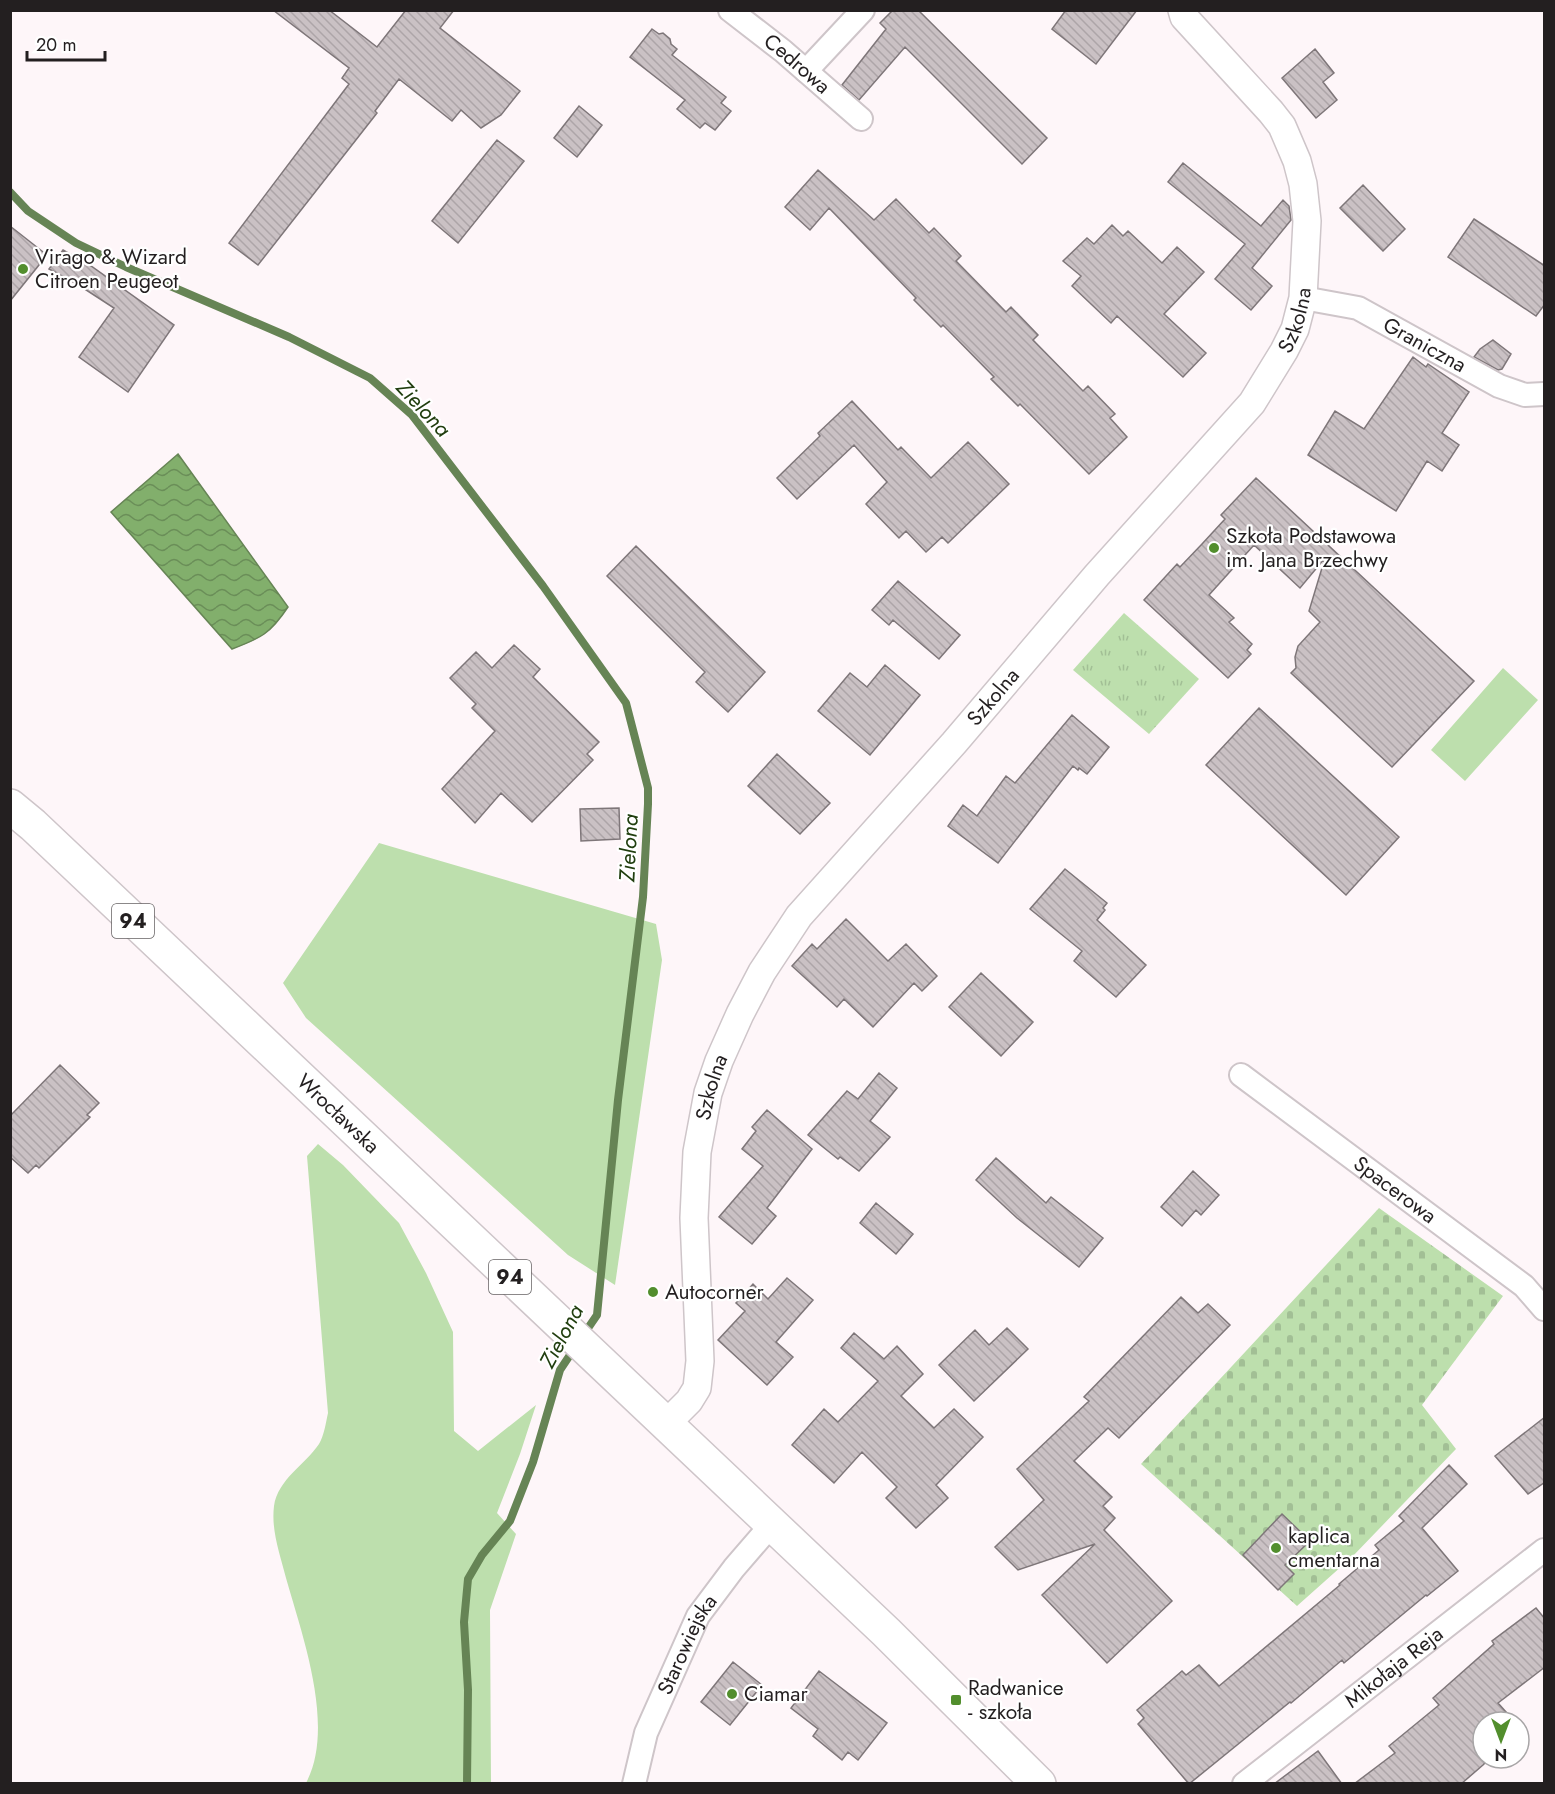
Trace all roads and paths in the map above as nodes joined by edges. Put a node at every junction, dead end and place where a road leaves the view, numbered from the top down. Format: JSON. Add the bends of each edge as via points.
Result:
{"nodes":[{"id":1,"x":730,"y":10,"type":"edge"},
{"id":2,"x":863,"y":10,"type":"edge"},
{"id":3,"x":1182,"y":10,"type":"edge"},
{"id":4,"x":807,"y":71,"type":"junction"},
{"id":5,"x":861,"y":119,"type":"dead end"},
{"id":6,"x":1303,"y":298,"type":"junction"},
{"id":7,"x":1545,"y":394,"type":"edge"},
{"id":8,"x":10,"y":806,"type":"edge"},
{"id":9,"x":1241,"y":1075,"type":"dead end"},
{"id":10,"x":1545,"y":1309,"type":"edge"},
{"id":11,"x":665,"y":1425,"type":"junction"},
{"id":12,"x":772,"y":1524,"type":"junction"},
{"id":13,"x":1545,"y":1550,"type":"edge"},
{"id":14,"x":634,"y":1784,"type":"edge"},
{"id":15,"x":1039,"y":1784,"type":"edge"},
{"id":16,"x":1244,"y":1784,"type":"edge"}],
"edges":[{"from":1,"to":4,"type":"street","name":"Cedrowa"},
{"from":2,"to":4,"type":"street"},
{"from":3,"to":6,"type":"street","name":"Szkolna","via":[[1184,17],[1271,112],[1290,142],[1303,184],[1307,221]]},
{"from":4,"to":5,"type":"street","name":"Cedrowa"},
{"from":6,"to":7,"type":"street","name":"Graniczna","via":[[1358,308],[1499,386],[1525,395]]},
{"from":6,"to":11,"type":"street","name":"Szkolna","via":[[1295,329],[1252,403],[799,916],[762,972],[708,1093],[697,1152],[694,1218],[700,1361],[697,1388]]},
{"from":8,"to":11,"type":"main road","name":"Wrocławska","number":"94"},
{"from":9,"to":10,"type":"street","name":"Spacerowa","via":[[1524,1286]]},
{"from":11,"to":12,"type":"main road","number":"94"},
{"from":12,"to":14,"type":"street","name":"Starowiejska","via":[[698,1617],[646,1733]]},
{"from":12,"to":15,"type":"main road","number":"94"},
{"from":13,"to":16,"type":"street","name":"Mikołaja Reja"}]}
